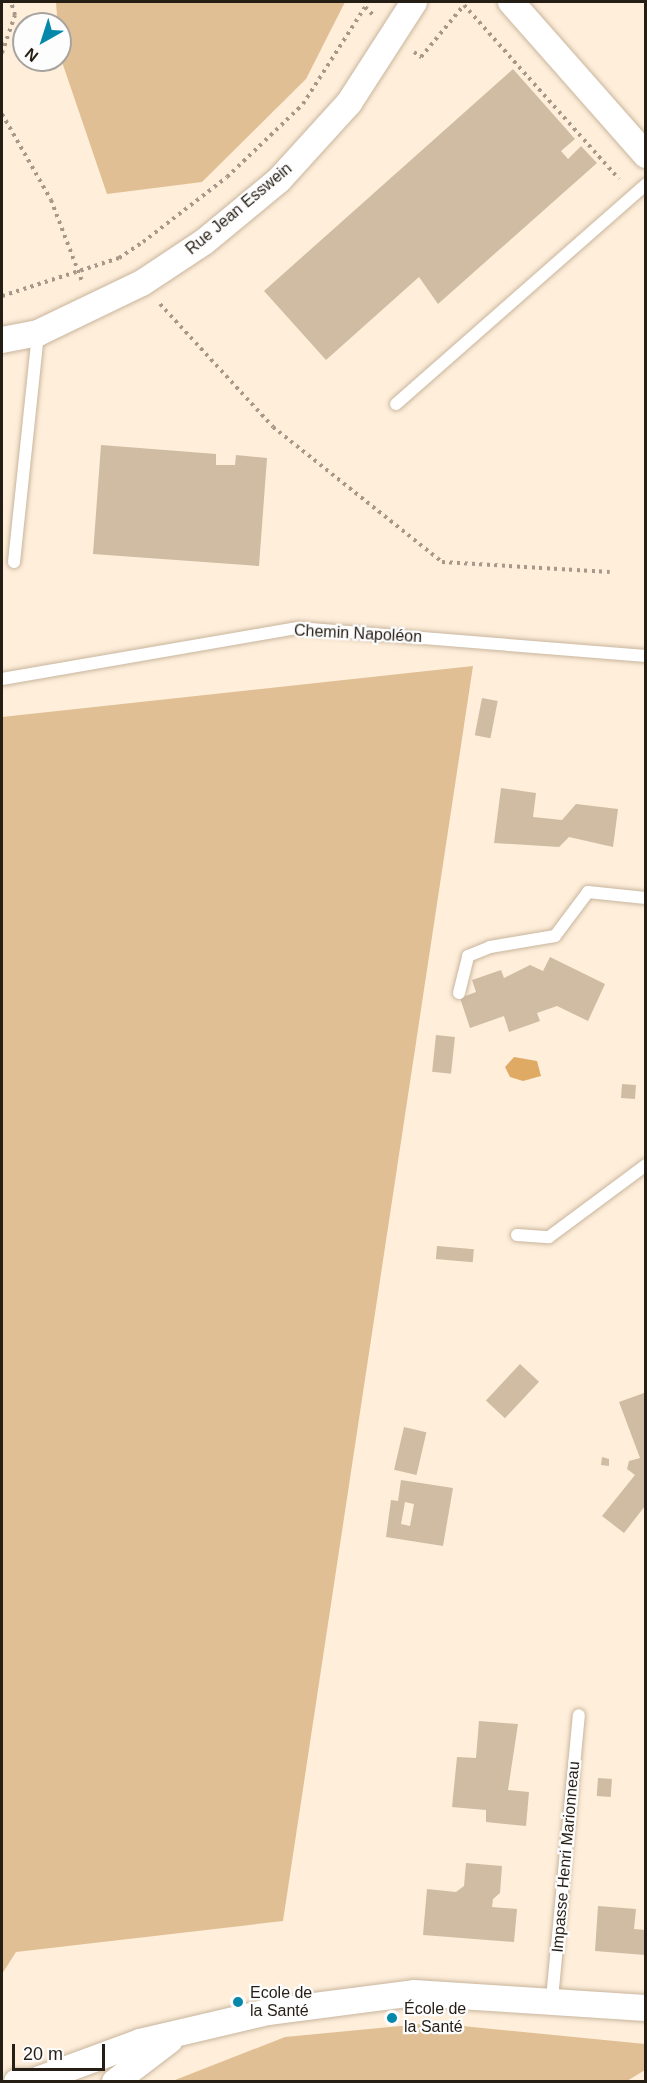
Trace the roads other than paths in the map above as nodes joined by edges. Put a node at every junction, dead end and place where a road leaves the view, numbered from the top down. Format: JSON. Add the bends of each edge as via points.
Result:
{"nodes":[{"id":1,"x":414,"y":2,"type":"edge"},
{"id":2,"x":511,"y":2,"type":"edge"},
{"id":3,"x":645,"y":154,"type":"edge"},
{"id":4,"x":645,"y":184,"type":"edge"},
{"id":5,"x":38,"y":333,"type":"junction"},
{"id":6,"x":2,"y":340,"type":"edge"},
{"id":7,"x":396,"y":404,"type":"dead end"},
{"id":8,"x":14,"y":562,"type":"dead end"},
{"id":9,"x":645,"y":656,"type":"edge"},
{"id":10,"x":2,"y":679,"type":"edge"},
{"id":11,"x":645,"y":898,"type":"edge"},
{"id":12,"x":459,"y":993,"type":"dead end"},
{"id":13,"x":645,"y":1165,"type":"edge"},
{"id":14,"x":517,"y":1235,"type":"dead end"},
{"id":15,"x":579,"y":1716,"type":"dead end"},
{"id":16,"x":552,"y":1999,"type":"junction"},
{"id":17,"x":645,"y":2008,"type":"edge"},
{"id":18,"x":179,"y":2033,"type":"junction"},
{"id":19,"x":34,"y":2081,"type":"edge"},
{"id":20,"x":115,"y":2082,"type":"edge"}],
"edges":[{"from":1,"to":5,"type":"street","name":"Rue Jean Esswein","via":[[349,103],[279,180],[204,242],[142,283]]},
{"from":2,"to":3,"type":"street"},
{"from":4,"to":7,"type":"lane"},
{"from":5,"to":6,"type":"street","name":"Rue Jean Esswein"},
{"from":5,"to":8,"type":"lane"},
{"from":9,"to":10,"type":"lane","name":"Chemin Napoléon","via":[[298,628]]},
{"from":11,"to":12,"type":"lane","via":[[588,892],[555,936],[490,947],[468,956]]},
{"from":13,"to":14,"type":"lane","via":[[549,1237]]},
{"from":15,"to":16,"type":"lane","name":"Impasse Henri Marionneau"},
{"from":16,"to":17,"type":"street"},
{"from":16,"to":18,"type":"street","via":[[414,1993],[268,2012]]},
{"from":18,"to":19,"type":"street","via":[[140,2042]]},
{"from":18,"to":20,"type":"street"}]}
